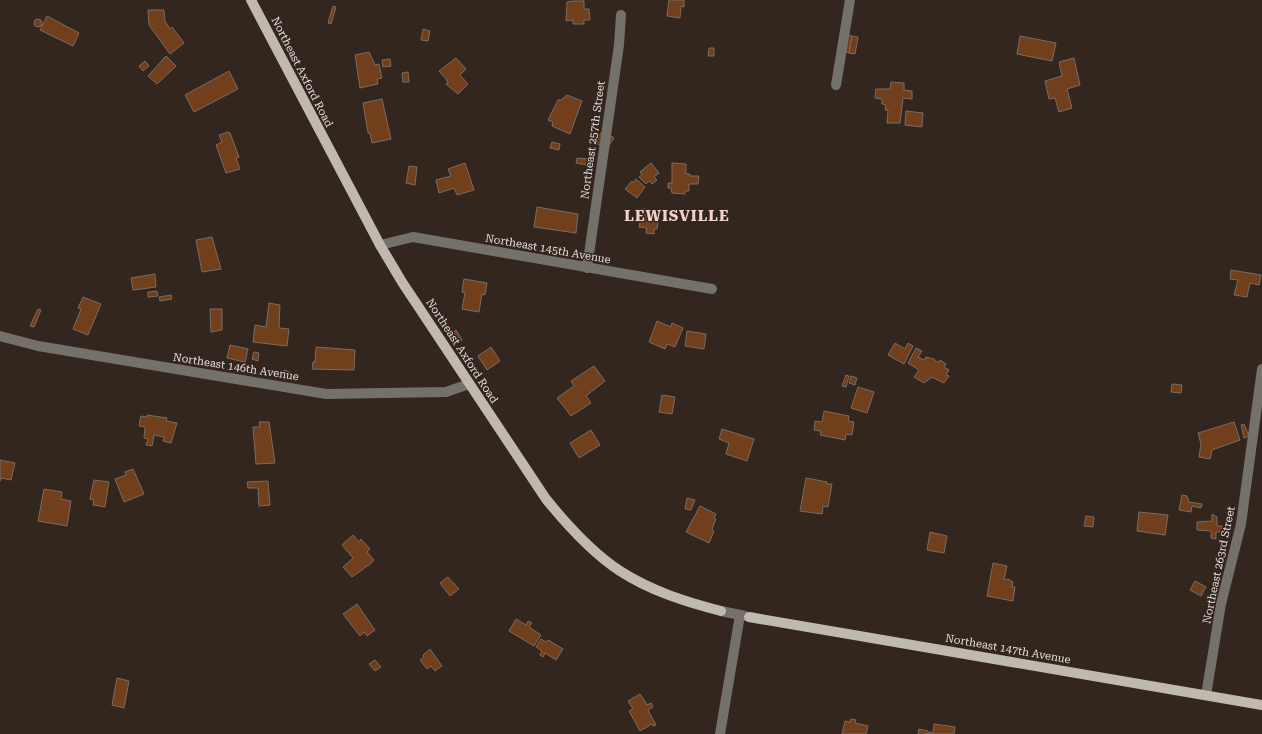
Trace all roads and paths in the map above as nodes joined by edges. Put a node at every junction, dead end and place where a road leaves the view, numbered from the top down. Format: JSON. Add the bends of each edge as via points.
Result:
{"nodes":[{"id":1,"x":251,"y":0,"type":"edge"},
{"id":2,"x":850,"y":0,"type":"edge"},
{"id":3,"x":620,"y":15,"type":"dead end"},
{"id":4,"x":836,"y":85,"type":"dead end"},
{"id":5,"x":380,"y":245,"type":"junction"},
{"id":6,"x":587,"y":268,"type":"junction"},
{"id":7,"x":712,"y":289,"type":"dead end"},
{"id":8,"x":0,"y":336,"type":"edge"},
{"id":9,"x":1262,"y":369,"type":"edge"},
{"id":10,"x":469,"y":384,"type":"junction"},
{"id":11,"x":721,"y":611,"type":"joint"},
{"id":12,"x":744,"y":616,"type":"junction"},
{"id":13,"x":1206,"y":695,"type":"junction"},
{"id":14,"x":1262,"y":705,"type":"edge"},
{"id":15,"x":720,"y":734,"type":"edge"}],
"edges":[{"from":1,"to":5,"type":"main road","name":"Northeast Axford Road"},
{"from":2,"to":4,"type":"street"},
{"from":3,"to":6,"type":"street","name":"Northeast 257th Street","via":[[619,45]]},
{"from":5,"to":6,"type":"street","name":"Northeast 145th Avenue","via":[[413,237]]},
{"from":5,"to":10,"type":"main road","name":"Northeast Axford Road"},
{"from":6,"to":7,"type":"street","name":"Northeast 145th Avenue"},
{"from":8,"to":10,"type":"street","name":"Northeast 146th Avenue","via":[[38,346],[326,394],[446,392]]},
{"from":9,"to":13,"type":"street","name":"Northeast 263rd Street","via":[[1241,524],[1221,604]]},
{"from":10,"to":11,"type":"main road","name":"Northeast Axford Road","via":[[546,499],[565,523],[586,543],[620,570],[661,592],[692,604]]},
{"from":11,"to":12,"type":"street","name":"Northeast Axford Road"},
{"from":12,"to":13,"type":"main road","name":"Northeast 147th Avenue"},
{"from":12,"to":15,"type":"street"},
{"from":13,"to":14,"type":"main road","name":"Northeast 147th Avenue"}]}
